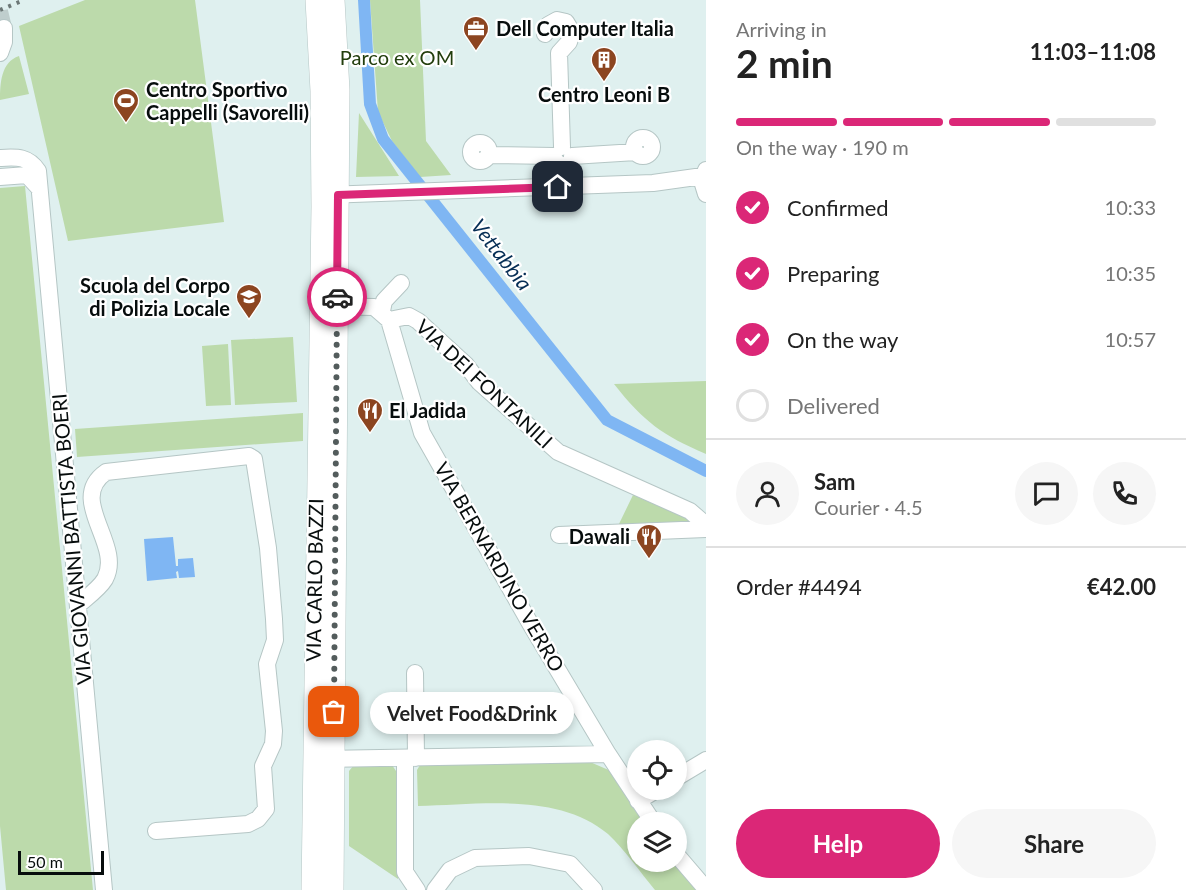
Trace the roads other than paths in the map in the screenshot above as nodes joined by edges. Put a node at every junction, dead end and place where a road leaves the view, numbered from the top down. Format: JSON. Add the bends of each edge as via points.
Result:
{"nodes":[{"id":1,"x":316,"y":0,"type":"edge"},
{"id":2,"x":334,"y":0,"type":"edge"},
{"id":3,"x":4,"y":28,"type":"dead end"},
{"id":4,"x":545,"y":34,"type":"dead end"},
{"id":5,"x":0,"y":53,"type":"edge"},
{"id":6,"x":636,"y":152,"type":"dead end"},
{"id":7,"x":488,"y":155,"type":"dead end"},
{"id":8,"x":563,"y":157,"type":"junction"},
{"id":9,"x":0,"y":158,"type":"edge"},
{"id":10,"x":0,"y":177,"type":"edge"},
{"id":11,"x":704,"y":182,"type":"edge"},
{"id":12,"x":565,"y":187,"type":"junction"},
{"id":13,"x":39,"y":188,"type":"junction"},
{"id":14,"x":329,"y":195,"type":"junction"},
{"id":15,"x":401,"y":283,"type":"dead end"},
{"id":16,"x":328,"y":306,"type":"junction"},
{"id":17,"x":385,"y":316,"type":"junction"},
{"id":18,"x":703,"y":530,"type":"edge"},
{"id":19,"x":560,"y":535,"type":"dead end"},
{"id":20,"x":78,"y":605,"type":"junction"},
{"id":21,"x":415,"y":673,"type":"dead end"},
{"id":22,"x":608,"y":754,"type":"junction"},
{"id":23,"x":411,"y":758,"type":"junction"},
{"id":24,"x":336,"y":759,"type":"junction"},
{"id":25,"x":314,"y":760,"type":"junction"},
{"id":26,"x":706,"y":760,"type":"edge"},
{"id":27,"x":687,"y":771,"type":"edge"},
{"id":28,"x":638,"y":801,"type":"joint"},
{"id":29,"x":646,"y":812,"type":"edge"},
{"id":30,"x":156,"y":831,"type":"dead end"},
{"id":31,"x":687,"y":867,"type":"edge"},
{"id":32,"x":706,"y":889,"type":"edge"},
{"id":33,"x":104,"y":890,"type":"edge"},
{"id":34,"x":312,"y":890,"type":"edge"},
{"id":35,"x":333,"y":890,"type":"edge"},
{"id":36,"x":417,"y":890,"type":"edge"},
{"id":37,"x":435,"y":890,"type":"edge"},
{"id":38,"x":594,"y":890,"type":"edge"}],
"edges":[{"from":1,"to":14,"type":"main road","name":"VIA CARLO BAZZI"},
{"from":2,"to":14,"type":"main road","name":"VIA CARLO BAZZI","via":[[339,90]]},
{"from":3,"to":5,"type":"street"},
{"from":4,"to":8,"type":"street","via":[[548,25],[557,20],[566,22],[572,32],[559,53]]},
{"from":6,"to":8,"type":"street"},
{"from":7,"to":8,"type":"street"},
{"from":8,"to":12,"type":"street"},
{"from":9,"to":13,"type":"street","name":"VIA GIOVANNI BATTISTA BOERI","via":[[22,157],[32,163],[38,171]]},
{"from":10,"to":13,"type":"street","via":[[27,175]]},
{"from":11,"to":12,"type":"street"},
{"from":12,"to":14,"type":"street"},
{"from":13,"to":20,"type":"street","name":"VIA GIOVANNI BATTISTA BOERI"},
{"from":14,"to":16,"type":"main road","name":"VIA CARLO BAZZI"},
{"from":15,"to":17,"type":"street","via":[[384,301]]},
{"from":16,"to":17,"type":"street","via":[[367,306]]},
{"from":16,"to":24,"type":"main road","name":"VIA CARLO BAZZI"},
{"from":16,"to":25,"type":"main road","name":"VIA CARLO BAZZI"},
{"from":17,"to":18,"type":"street","name":"VIA DEI FONTANILI","via":[[409,316],[418,321],[558,452],[690,512]]},
{"from":17,"to":22,"type":"street","name":"VIA BERNARDINO VERRO","via":[[422,433]]},
{"from":18,"to":19,"type":"street"},
{"from":20,"to":30,"type":"street","via":[[104,580],[110,560],[92,506],[96,478],[106,472],[249,456],[255,459],[268,548],[275,640],[267,664],[274,731],[263,766],[266,809],[248,824]]},
{"from":20,"to":33,"type":"street","name":"VIA GIOVANNI BATTISTA BOERI"},
{"from":21,"to":23,"type":"street"},
{"from":22,"to":23,"type":"street"},
{"from":22,"to":28,"type":"street","name":"VIA BERNARDINO VERRO"},
{"from":23,"to":24,"type":"street"},
{"from":23,"to":36,"type":"street","via":[[405,872]]},
{"from":24,"to":25,"type":"street"},
{"from":24,"to":35,"type":"main road","name":"VIA CARLO BAZZI"},
{"from":25,"to":34,"type":"main road","name":"VIA CARLO BAZZI"},
{"from":26,"to":27,"type":"street"},
{"from":28,"to":29,"type":"street","name":"VIA BERNARDINO VERRO"},
{"from":31,"to":32,"type":"street"},
{"from":37,"to":38,"type":"street","via":[[450,870],[475,858],[530,856],[570,864]]}]}
